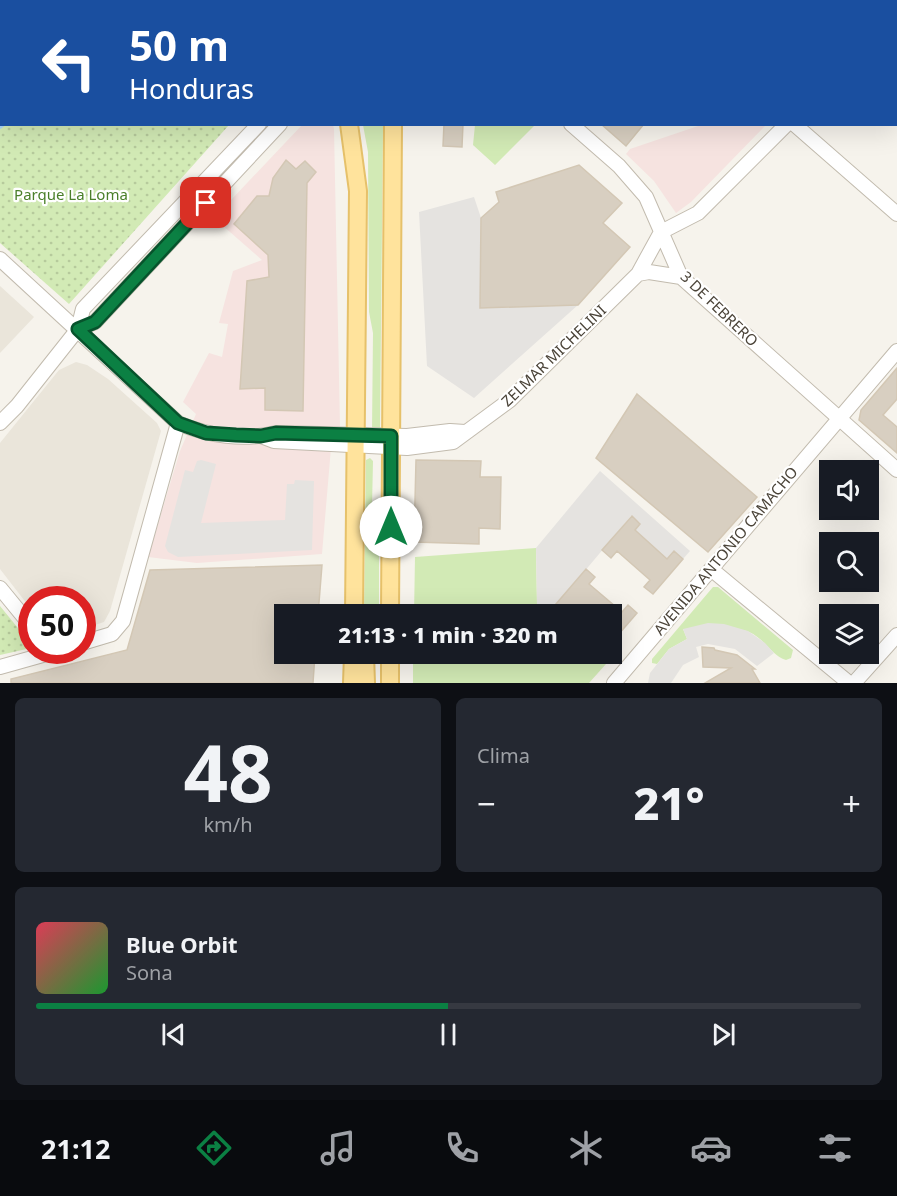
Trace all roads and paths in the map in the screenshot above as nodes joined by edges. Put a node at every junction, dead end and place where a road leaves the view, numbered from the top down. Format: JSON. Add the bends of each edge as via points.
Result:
{"nodes":[{"id":1,"x":257,"y":126,"type":"edge"},
{"id":2,"x":278,"y":126,"type":"edge"},
{"id":3,"x":349,"y":126,"type":"edge"},
{"id":4,"x":393,"y":126,"type":"edge"},
{"id":5,"x":573,"y":126,"type":"edge"},
{"id":6,"x":785,"y":126,"type":"edge"},
{"id":7,"x":796,"y":126,"type":"edge"},
{"id":8,"x":195,"y":192,"type":"junction"},
{"id":9,"x":206,"y":203,"type":"junction"},
{"id":10,"x":897,"y":214,"type":"edge"},
{"id":11,"x":661,"y":232,"type":"junction"},
{"id":12,"x":0,"y":259,"type":"edge"},
{"id":13,"x":638,"y":274,"type":"junction"},
{"id":14,"x":681,"y":277,"type":"junction"},
{"id":15,"x":78,"y":329,"type":"junction"},
{"id":16,"x":897,"y":351,"type":"edge"},
{"id":17,"x":839,"y":419,"type":"junction"},
{"id":18,"x":0,"y":423,"type":"edge"},
{"id":19,"x":178,"y":423,"type":"junction"},
{"id":20,"x":357,"y":441,"type":"junction"},
{"id":21,"x":391,"y":442,"type":"junction"},
{"id":22,"x":897,"y":470,"type":"edge"},
{"id":23,"x":711,"y":569,"type":"junction"},
{"id":24,"x":0,"y":588,"type":"edge"},
{"id":25,"x":354,"y":604,"type":"edge"},
{"id":26,"x":390,"y":604,"type":"edge"},
{"id":27,"x":18,"y":610,"type":"edge"},
{"id":28,"x":897,"y":635,"type":"edge"},
{"id":29,"x":96,"y":639,"type":"edge"},
{"id":30,"x":18,"y":662,"type":"edge"},
{"id":31,"x":353,"y":664,"type":"edge"},
{"id":32,"x":365,"y":664,"type":"edge"},
{"id":33,"x":390,"y":664,"type":"edge"},
{"id":34,"x":0,"y":667,"type":"edge"},
{"id":35,"x":352,"y":683,"type":"edge"},
{"id":36,"x":366,"y":683,"type":"edge"},
{"id":37,"x":390,"y":683,"type":"edge"},
{"id":38,"x":614,"y":683,"type":"edge"},
{"id":39,"x":849,"y":683,"type":"edge"},
{"id":40,"x":854,"y":683,"type":"edge"}],
"edges":[{"from":1,"to":8,"type":"street"},
{"from":2,"to":9,"type":"street"},
{"from":3,"to":20,"type":"main road","via":[[358,191]]},
{"from":4,"to":21,"type":"main road"},
{"from":5,"to":11,"type":"street","name":"3 DE FEBRERO","via":[[634,181],[654,212]]},
{"from":6,"to":11,"type":"street","via":[[698,213]]},
{"from":7,"to":10,"type":"street"},
{"from":8,"to":9,"type":"street"},
{"from":8,"to":15,"type":"street","via":[[83,309]]},
{"from":9,"to":15,"type":"street","via":[[95,322]]},
{"from":11,"to":13,"type":"street","name":"ZELMAR MICHELINI"},
{"from":11,"to":14,"type":"street","name":"3 DE FEBRERO"},
{"from":12,"to":15,"type":"street"},
{"from":13,"to":14,"type":"street"},
{"from":13,"to":21,"type":"street","name":"ZELMAR MICHELINI","via":[[510,400],[465,432]]},
{"from":14,"to":17,"type":"street","name":"3 DE FEBRERO"},
{"from":15,"to":18,"type":"street"},
{"from":15,"to":19,"type":"street"},
{"from":16,"to":17,"type":"street","name":"AVENIDA ANTONIO CAMACHO"},
{"from":17,"to":22,"type":"street","name":"3 DE FEBRERO"},
{"from":17,"to":23,"type":"street","name":"AVENIDA ANTONIO CAMACHO"},
{"from":19,"to":20,"type":"street","name":"ZELMAR MICHELINI","via":[[206,433],[261,436],[274,441]]},
{"from":19,"to":29,"type":"street","via":[[123,621],[112,634]]},
{"from":20,"to":21,"type":"street","name":"ZELMAR MICHELINI"},
{"from":20,"to":25,"type":"main road"},
{"from":21,"to":26,"type":"main road"},
{"from":23,"to":38,"type":"street","name":"AVENIDA ANTONIO CAMACHO"},
{"from":23,"to":39,"type":"street"},
{"from":24,"to":27,"type":"street"},
{"from":28,"to":40,"type":"street"},
{"from":30,"to":34,"type":"street"},
{"from":31,"to":35,"type":"main road"},
{"from":32,"to":36,"type":"main road"},
{"from":33,"to":37,"type":"main road"}]}
